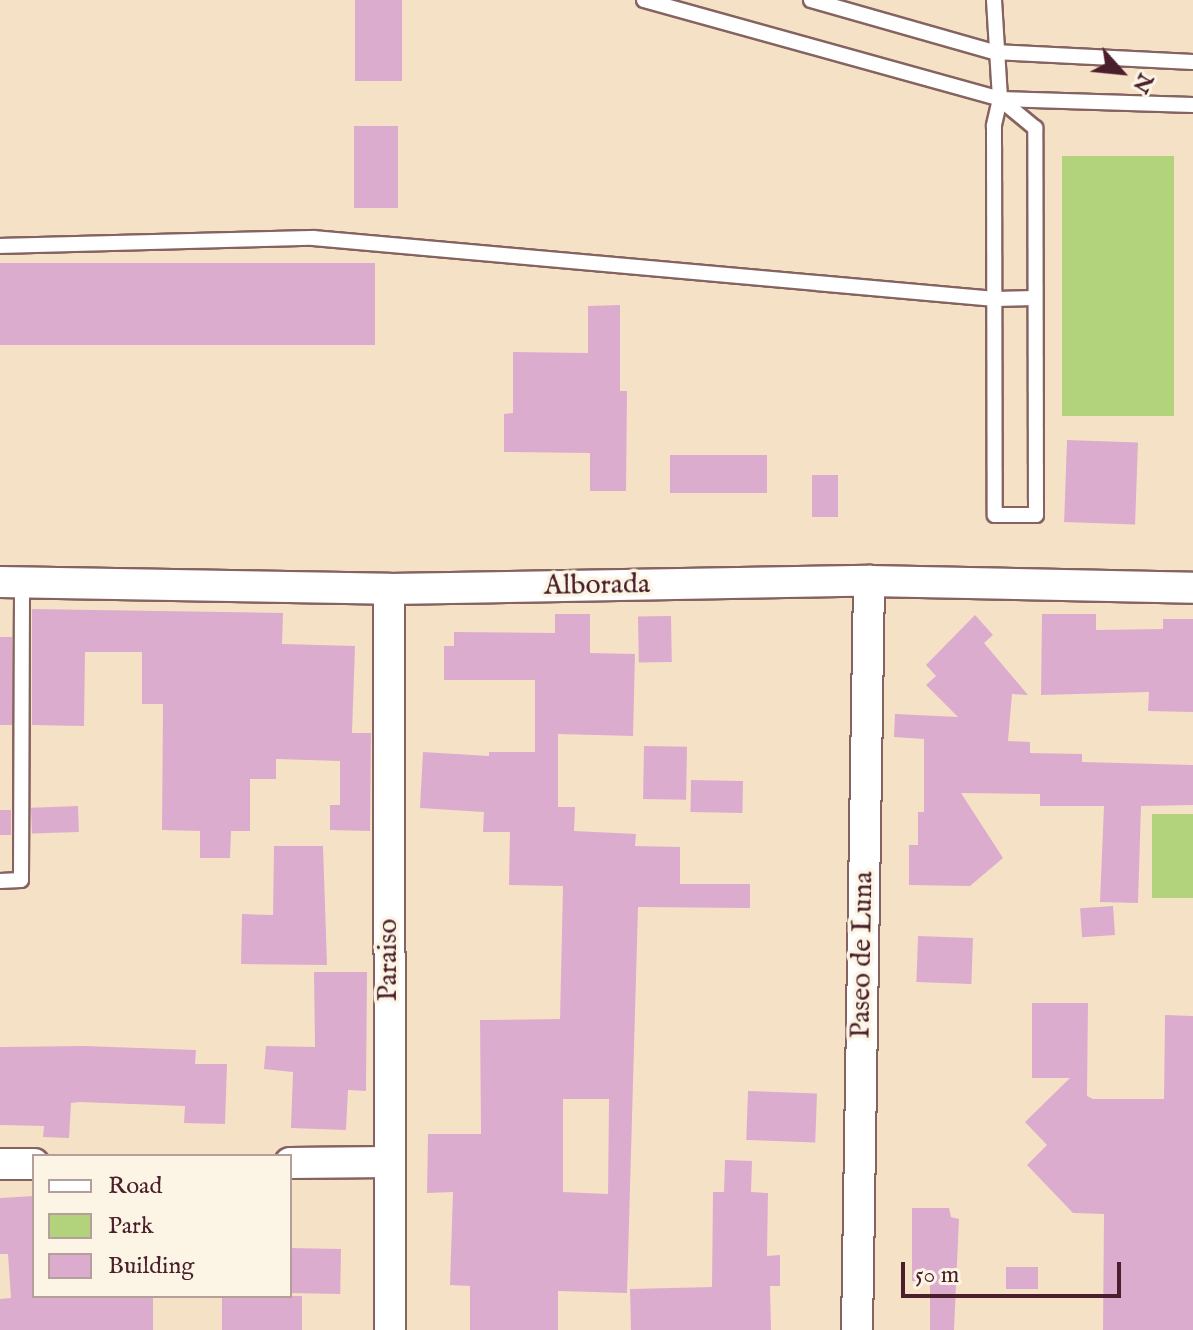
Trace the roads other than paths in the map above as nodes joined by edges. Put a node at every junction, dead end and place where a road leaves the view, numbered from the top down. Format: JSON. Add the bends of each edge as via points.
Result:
{"nodes":[{"id":1,"x":644,"y":0,"type":"edge"},
{"id":2,"x":811,"y":0,"type":"edge"},
{"id":3,"x":994,"y":0,"type":"edge"},
{"id":4,"x":994,"y":52,"type":"junction"},
{"id":5,"x":1193,"y":62,"type":"edge"},
{"id":6,"x":1000,"y":99,"type":"junction"},
{"id":7,"x":1193,"y":105,"type":"edge"},
{"id":8,"x":0,"y":246,"type":"edge"},
{"id":9,"x":1035,"y":298,"type":"junction"},
{"id":10,"x":995,"y":299,"type":"junction"},
{"id":11,"x":869,"y":581,"type":"junction"},
{"id":12,"x":11,"y":582,"type":"edge"},
{"id":13,"x":1193,"y":588,"type":"edge"},
{"id":14,"x":389,"y":589,"type":"junction"},
{"id":15,"x":0,"y":881,"type":"edge"},
{"id":16,"x":389,"y":1162,"type":"junction"},
{"id":17,"x":292,"y":1163,"type":"edge"},
{"id":18,"x":0,"y":1164,"type":"edge"},
{"id":19,"x":32,"y":1164,"type":"edge"},
{"id":20,"x":390,"y":1330,"type":"edge"},
{"id":21,"x":857,"y":1330,"type":"edge"}],
"edges":[{"from":1,"to":6,"type":"lane"},
{"from":2,"to":4,"type":"lane"},
{"from":3,"to":4,"type":"lane"},
{"from":4,"to":5,"type":"lane"},
{"from":4,"to":6,"type":"lane"},
{"from":6,"to":7,"type":"lane"},
{"from":6,"to":9,"type":"lane","via":[[1035,128]]},
{"from":6,"to":10,"type":"lane","via":[[994,126]]},
{"from":8,"to":10,"type":"lane","via":[[313,238]]},
{"from":9,"to":10,"type":"lane"},
{"from":9,"to":10,"type":"lane","via":[[1036,515],[995,515]]},
{"from":11,"to":13,"type":"street","name":"Alborada"},
{"from":11,"to":14,"type":"street","name":"Alborada"},
{"from":11,"to":21,"type":"street","name":"Paseo de Luna"},
{"from":12,"to":14,"type":"street","name":"Alborada"},
{"from":12,"to":15,"type":"lane","via":[[21,880]]},
{"from":14,"to":16,"type":"street","name":"Paraiso"},
{"from":16,"to":17,"type":"street"},
{"from":16,"to":20,"type":"street","name":"Paraiso"},
{"from":18,"to":19,"type":"street"}]}
